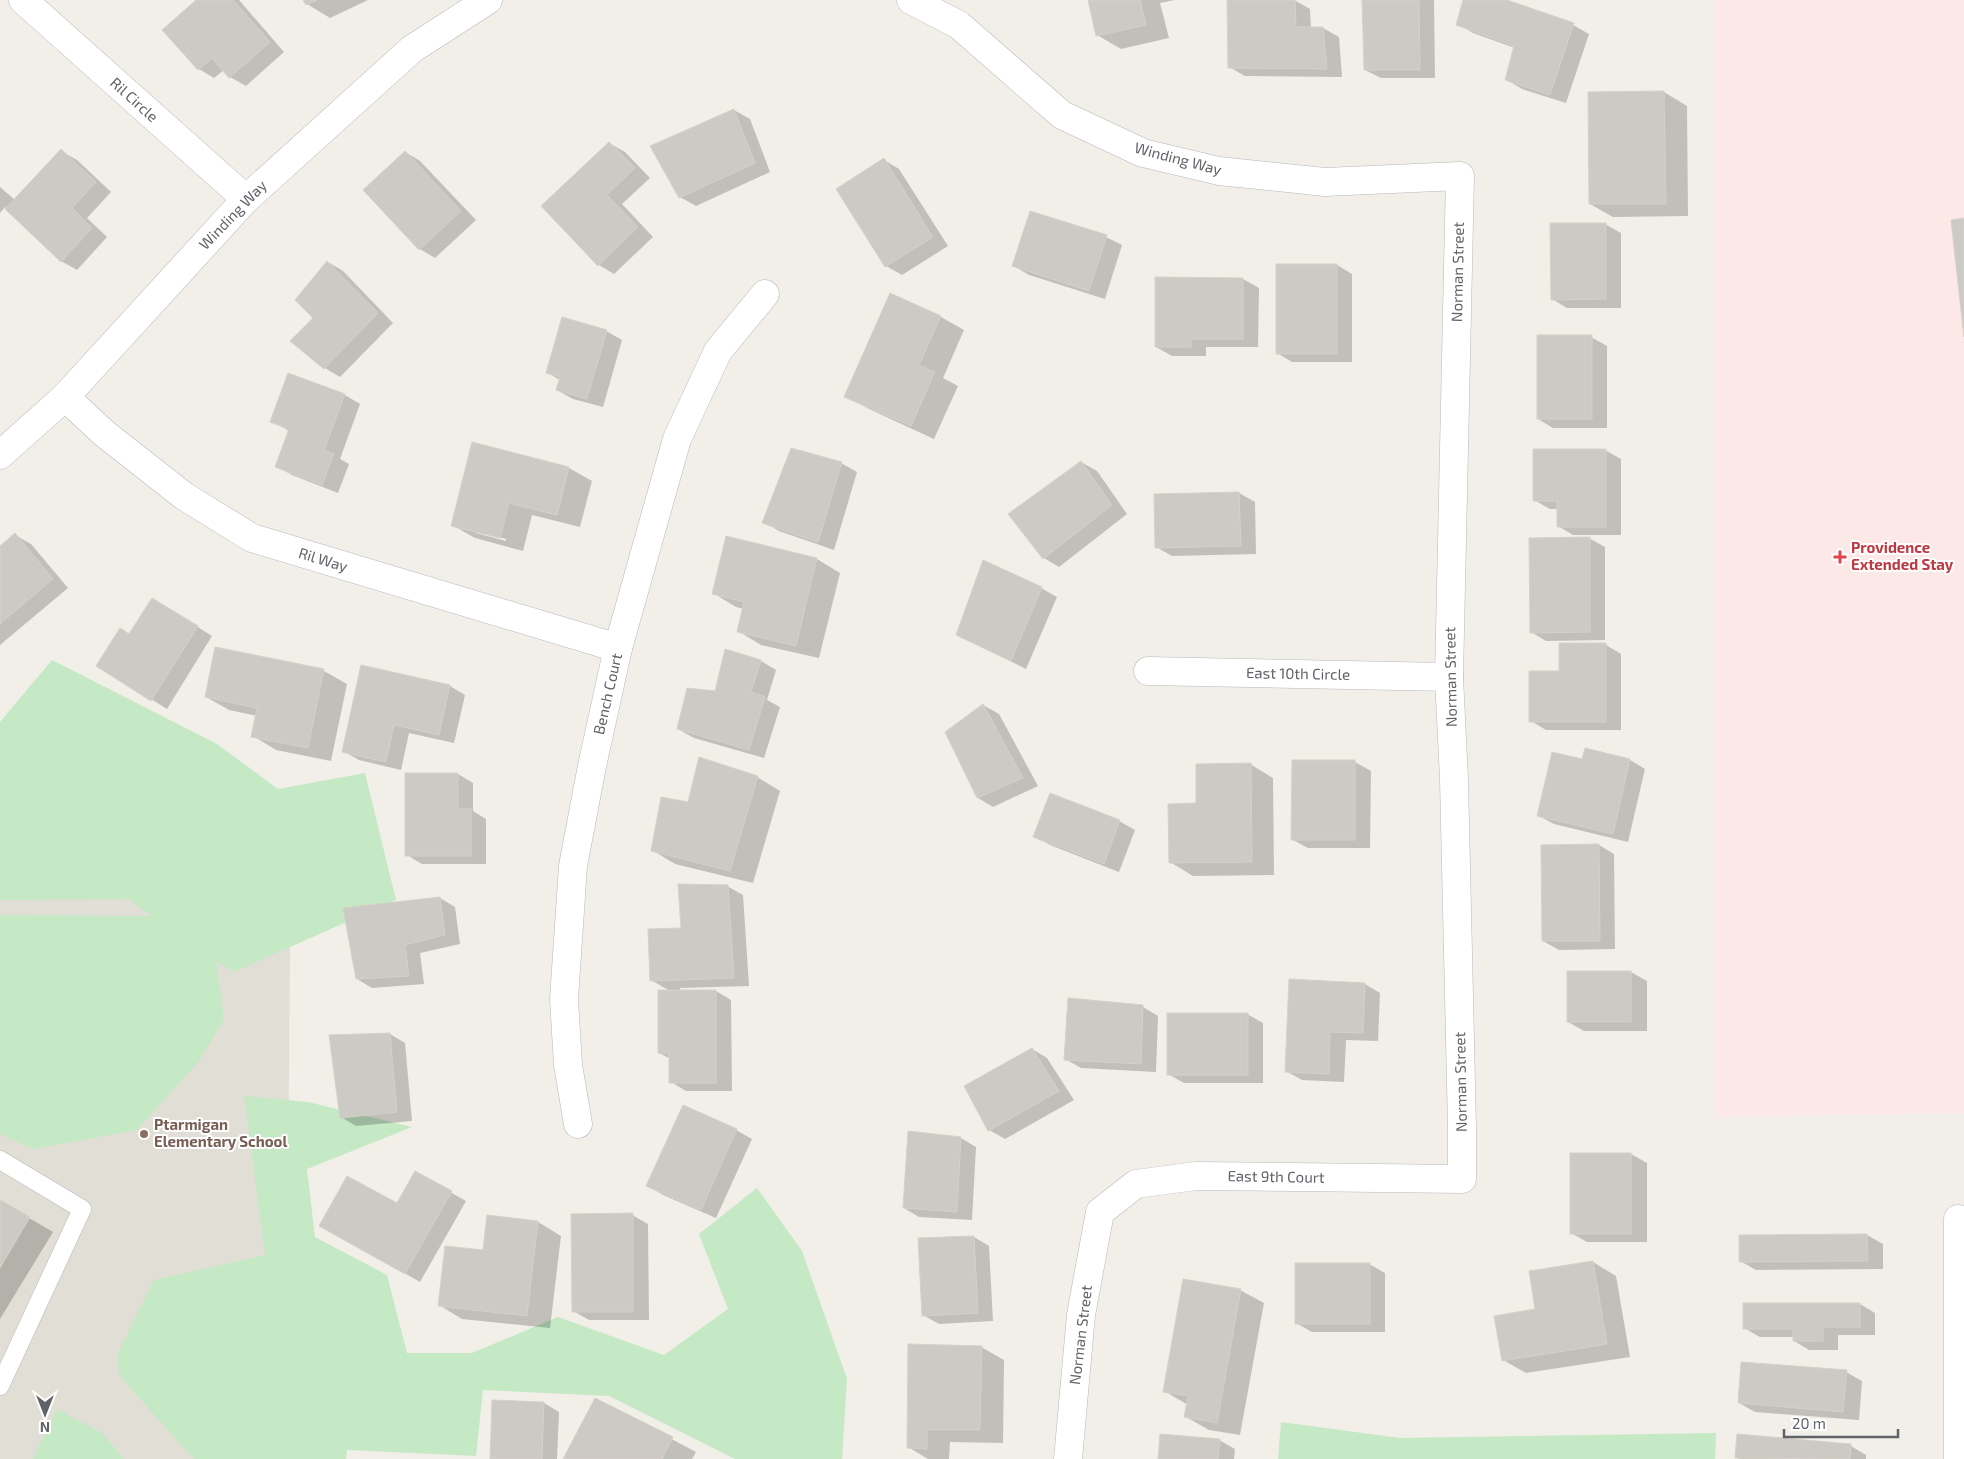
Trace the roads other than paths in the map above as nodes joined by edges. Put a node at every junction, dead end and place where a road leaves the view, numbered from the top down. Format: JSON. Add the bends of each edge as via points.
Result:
{"nodes":[{"id":1,"x":23,"y":0,"type":"edge"},
{"id":2,"x":488,"y":0,"type":"edge"},
{"id":3,"x":911,"y":0,"type":"edge"},
{"id":4,"x":1460,"y":176,"type":"joint"},
{"id":5,"x":246,"y":199,"type":"junction"},
{"id":6,"x":765,"y":294,"type":"dead end"},
{"id":7,"x":65,"y":397,"type":"junction"},
{"id":8,"x":0,"y":455,"type":"edge"},
{"id":9,"x":618,"y":648,"type":"junction"},
{"id":10,"x":1148,"y":671,"type":"dead end"},
{"id":11,"x":1449,"y":677,"type":"junction"},
{"id":12,"x":578,"y":1124,"type":"dead end"},
{"id":13,"x":0,"y":1160,"type":"edge"},
{"id":14,"x":1462,"y":1179,"type":"joint"},
{"id":15,"x":1100,"y":1212,"type":"joint"},
{"id":16,"x":1958,"y":1218,"type":"dead end"},
{"id":17,"x":1962,"y":1320,"type":"edge"},
{"id":18,"x":0,"y":1386,"type":"edge"},
{"id":19,"x":1068,"y":1459,"type":"edge"},
{"id":20,"x":1958,"y":1459,"type":"edge"}],
"edges":[{"from":1,"to":5,"type":"street","name":"Ril Circle"},
{"from":2,"to":5,"type":"street","name":"Winding Way","via":[[412,49]]},
{"from":3,"to":4,"type":"street","name":"Winding Way","via":[[959,25],[1062,114],[1143,152],[1219,171],[1325,182]]},
{"from":4,"to":11,"type":"street","name":"Norman Street"},
{"from":5,"to":7,"type":"street","name":"Winding Way"},
{"from":6,"to":9,"type":"street","name":"Bench Court","via":[[718,350],[677,439]]},
{"from":7,"to":8,"type":"street","name":"Winding Way"},
{"from":7,"to":9,"type":"street","name":"Ril Way","via":[[105,434],[184,496],[252,538]]},
{"from":9,"to":12,"type":"street","name":"Bench Court","via":[[573,866],[564,999],[568,1065]]},
{"from":10,"to":11,"type":"street","name":"East 10th Circle"},
{"from":11,"to":14,"type":"street","name":"Norman Street"},
{"from":13,"to":18,"type":"lane","via":[[82,1209]]},
{"from":14,"to":15,"type":"street","name":"East 9th Court","via":[[1196,1176],[1136,1184]]},
{"from":15,"to":19,"type":"street","name":"Norman Street","via":[[1081,1315]]},
{"from":16,"to":17,"type":"street"},
{"from":17,"to":20,"type":"street"}]}
